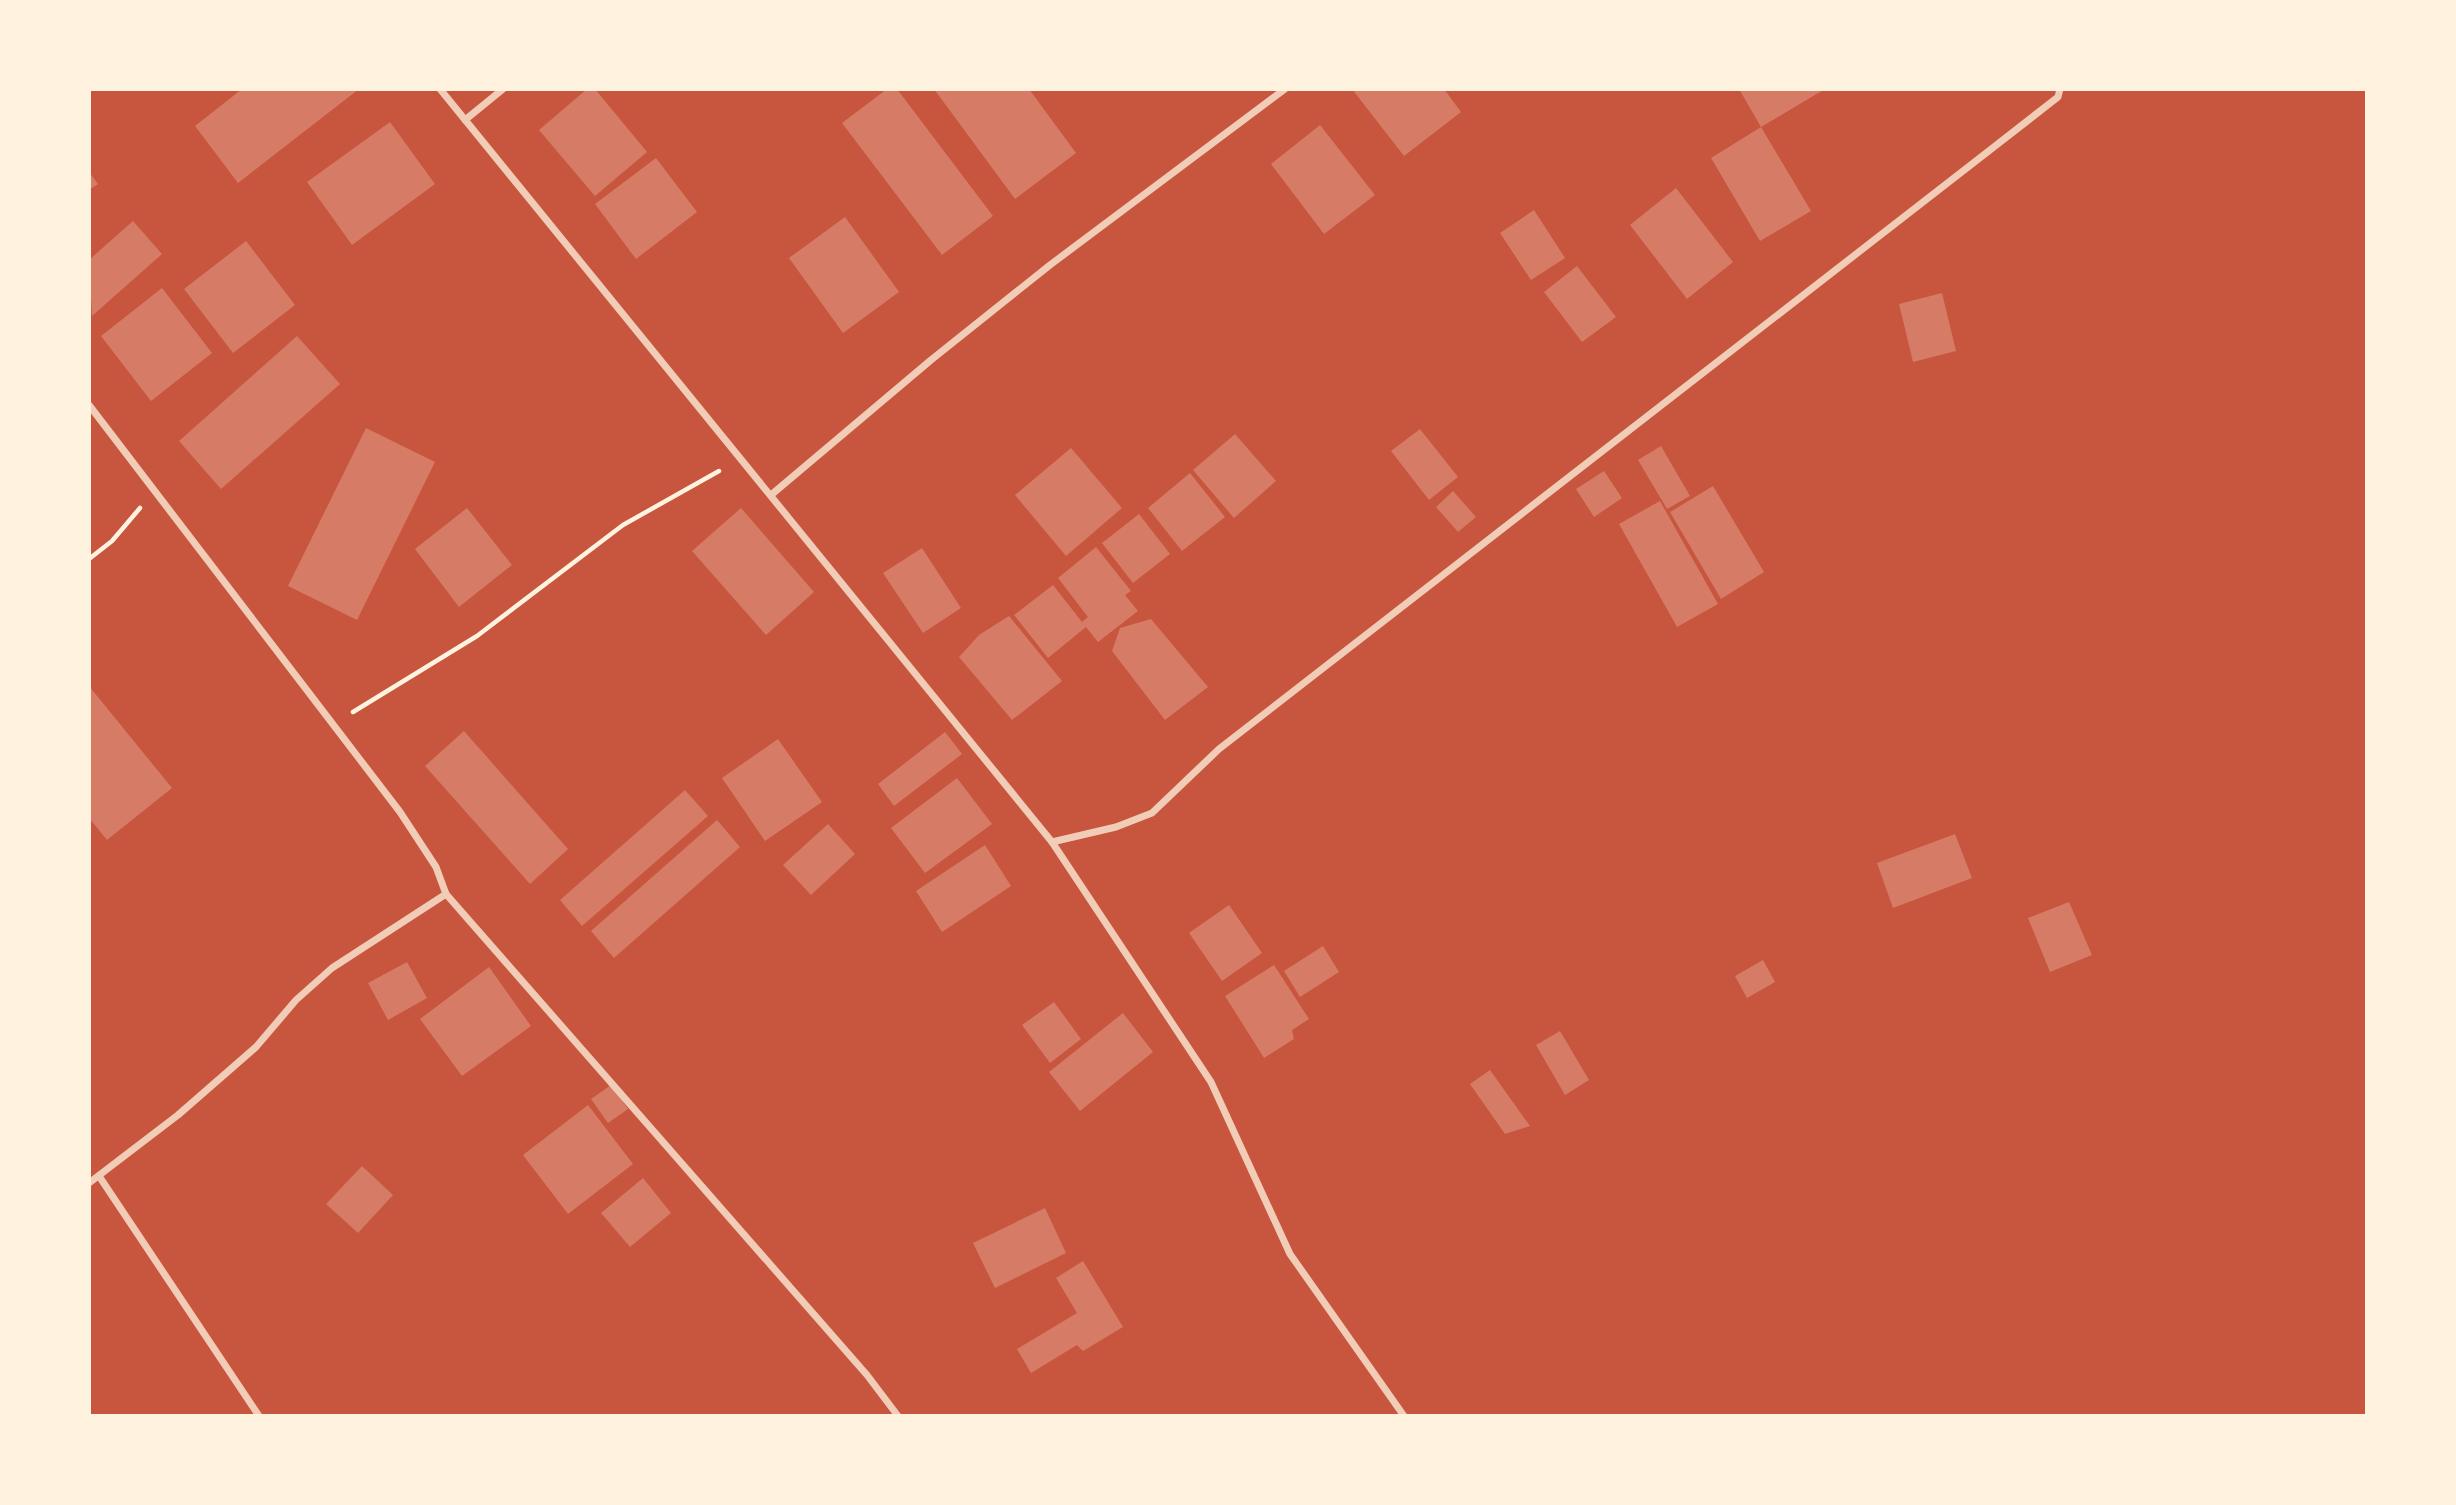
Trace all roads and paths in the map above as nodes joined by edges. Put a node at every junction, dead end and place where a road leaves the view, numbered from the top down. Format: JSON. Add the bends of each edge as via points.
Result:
{"nodes":[{"id":1,"x":440,"y":89,"type":"edge"},
{"id":2,"x":503,"y":89,"type":"edge"},
{"id":3,"x":1284,"y":89,"type":"edge"},
{"id":4,"x":2060,"y":89,"type":"edge"},
{"id":5,"x":465,"y":120,"type":"junction"},
{"id":6,"x":89,"y":405,"type":"edge"},
{"id":7,"x":740,"y":457,"type":"junction"},
{"id":8,"x":156,"y":489,"type":"junction"},
{"id":9,"x":771,"y":495,"type":"junction"},
{"id":10,"x":89,"y":559,"type":"edge"},
{"id":11,"x":335,"y":723,"type":"junction"},
{"id":12,"x":1052,"y":842,"type":"junction"},
{"id":13,"x":446,"y":894,"type":"junction"},
{"id":14,"x":99,"y":1176,"type":"junction"},
{"id":15,"x":89,"y":1184,"type":"edge"},
{"id":16,"x":259,"y":1416,"type":"edge"},
{"id":17,"x":898,"y":1416,"type":"edge"},
{"id":18,"x":1404,"y":1416,"type":"edge"}],
"edges":[{"from":1,"to":5,"type":"street"},
{"from":2,"to":5,"type":"street"},
{"from":3,"to":9,"type":"street","via":[[1050,265]]},
{"from":4,"to":12,"type":"street","via":[[2058,97],[1219,749],[1152,813]]},
{"from":5,"to":7,"type":"street"},
{"from":6,"to":8,"type":"street"},
{"from":7,"to":9,"type":"street"},
{"from":7,"to":11,"type":"path","via":[[623,525],[477,636]]},
{"from":8,"to":10,"type":"path","via":[[112,541]]},
{"from":8,"to":11,"type":"street"},
{"from":9,"to":12,"type":"street"},
{"from":11,"to":13,"type":"street","via":[[436,867]]},
{"from":12,"to":18,"type":"street","via":[[1211,1082],[1290,1254]]},
{"from":13,"to":14,"type":"street","via":[[332,968],[296,1000],[256,1047]]},
{"from":13,"to":17,"type":"street","via":[[858,1364]]},
{"from":14,"to":15,"type":"street"},
{"from":14,"to":16,"type":"street"}]}
